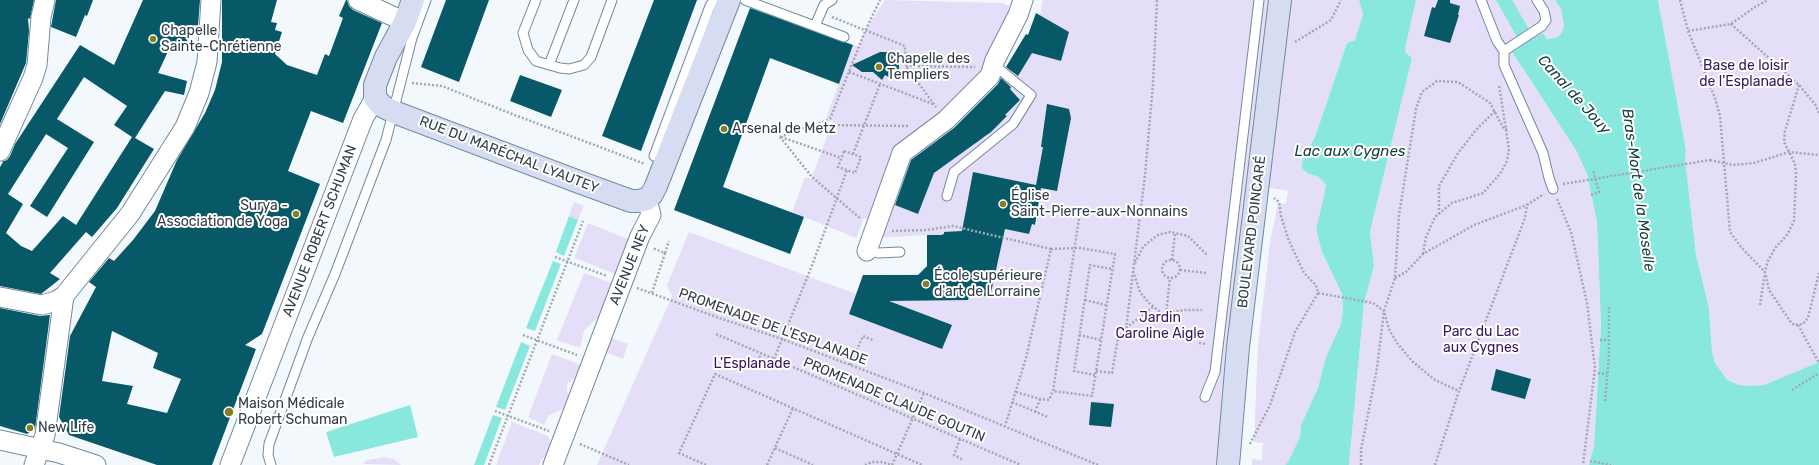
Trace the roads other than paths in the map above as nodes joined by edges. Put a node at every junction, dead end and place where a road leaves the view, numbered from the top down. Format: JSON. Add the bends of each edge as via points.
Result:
{"nodes":[{"id":1,"x":45,"y":0,"type":"edge"},
{"id":2,"x":211,"y":0,"type":"edge"},
{"id":3,"x":358,"y":0,"type":"edge"},
{"id":4,"x":413,"y":0,"type":"edge"},
{"id":5,"x":426,"y":0,"type":"edge"},
{"id":6,"x":536,"y":0,"type":"edge"},
{"id":7,"x":574,"y":0,"type":"edge"},
{"id":8,"x":612,"y":0,"type":"edge"},
{"id":9,"x":714,"y":0,"type":"edge"},
{"id":10,"x":729,"y":0,"type":"edge"},
{"id":11,"x":745,"y":0,"type":"edge"},
{"id":12,"x":832,"y":0,"type":"edge"},
{"id":13,"x":1023,"y":0,"type":"edge"},
{"id":14,"x":1259,"y":0,"type":"edge"},
{"id":15,"x":1280,"y":0,"type":"edge"},
{"id":16,"x":1481,"y":0,"type":"edge"},
{"id":17,"x":1537,"y":0,"type":"edge"},
{"id":18,"x":405,"y":22,"type":"junction"},
{"id":19,"x":815,"y":26,"type":"junction"},
{"id":20,"x":844,"y":37,"type":"dead end"},
{"id":21,"x":1507,"y":48,"type":"junction"},
{"id":22,"x":548,"y":65,"type":"junction"},
{"id":23,"x":986,"y":66,"type":"junction"},
{"id":24,"x":375,"y":98,"type":"junction"},
{"id":25,"x":394,"y":112,"type":"junction"},
{"id":26,"x":0,"y":152,"type":"edge"},
{"id":27,"x":659,"y":161,"type":"junction"},
{"id":28,"x":1553,"y":189,"type":"road end"},
{"id":29,"x":947,"y":196,"type":"dead end"},
{"id":30,"x":647,"y":199,"type":"junction"},
{"id":31,"x":867,"y":250,"type":"joint"},
{"id":32,"x":900,"y":252,"type":"dead end"},
{"id":33,"x":64,"y":296,"type":"junction"},
{"id":34,"x":0,"y":297,"type":"edge"},
{"id":35,"x":1205,"y":397,"type":"dead end"},
{"id":36,"x":0,"y":440,"type":"edge"},
{"id":37,"x":37,"y":457,"type":"edge"},
{"id":38,"x":96,"y":465,"type":"edge"},
{"id":39,"x":230,"y":465,"type":"edge"},
{"id":40,"x":271,"y":465,"type":"edge"},
{"id":41,"x":553,"y":465,"type":"edge"},
{"id":42,"x":1228,"y":465,"type":"edge"}],
"edges":[{"from":1,"to":26,"type":"street","via":[[34,78]]},
{"from":2,"to":33,"type":"street","via":[[207,62],[186,127],[130,214]]},
{"from":3,"to":18,"type":"street"},
{"from":4,"to":18,"type":"street","name":"AVENUE ROBERT SCHUMAN"},
{"from":5,"to":25,"type":"lane","name":"AVENUE ROBERT SCHUMAN","via":[[412,38]]},
{"from":6,"to":22,"type":"lane","via":[[523,33],[531,56],[536,61]]},
{"from":7,"to":22,"type":"lane"},
{"from":8,"to":22,"type":"lane","via":[[591,57],[584,65],[569,69]]},
{"from":9,"to":27,"type":"lane"},
{"from":10,"to":27,"type":"street"},
{"from":11,"to":19,"type":"lane"},
{"from":12,"to":19,"type":"lane","via":[[824,5]]},
{"from":13,"to":23,"type":"street","via":[[1018,15]]},
{"from":14,"to":35,"type":"lane","via":[[1214,372]]},
{"from":15,"to":42,"type":"street","name":"BOULEVARD POINCARÉ","via":[[1238,347]]},
{"from":16,"to":21,"type":"lane","via":[[1497,41]]},
{"from":17,"to":21,"type":"lane","via":[[1546,20],[1542,26]]},
{"from":18,"to":24,"type":"street","name":"AVENUE ROBERT SCHUMAN","via":[[375,85]]},
{"from":19,"to":20,"type":"lane"},
{"from":21,"to":28,"type":"lane","via":[[1504,65],[1543,153]]},
{"from":23,"to":29,"type":"lane","via":[[1031,95],[1013,124],[954,172]]},
{"from":23,"to":31,"type":"street","via":[[990,76],[941,123],[902,153],[870,227]]},
{"from":24,"to":25,"type":"street","name":"RUE DU MARÉCHAL LYAUTEY","via":[[382,106]]},
{"from":24,"to":39,"type":"street","name":"AVENUE ROBERT SCHUMAN","via":[[363,119]]},
{"from":25,"to":30,"type":"street","name":"RUE DU MARÉCHAL LYAUTEY","via":[[631,201]]},
{"from":25,"to":40,"type":"lane","name":"AVENUE ROBERT SCHUMAN","via":[[386,140],[271,438],[268,455]]},
{"from":27,"to":30,"type":"street","via":[[652,194]]},
{"from":30,"to":41,"type":"street","name":"AVENUE NEY","via":[[651,215],[619,281]]},
{"from":31,"to":32,"type":"lane","via":[[878,253]]},
{"from":33,"to":34,"type":"street","via":[[51,304],[42,305]]},
{"from":33,"to":37,"type":"street","via":[[45,435]]},
{"from":36,"to":37,"type":"street"},
{"from":37,"to":38,"type":"street","via":[[59,453]]}]}
